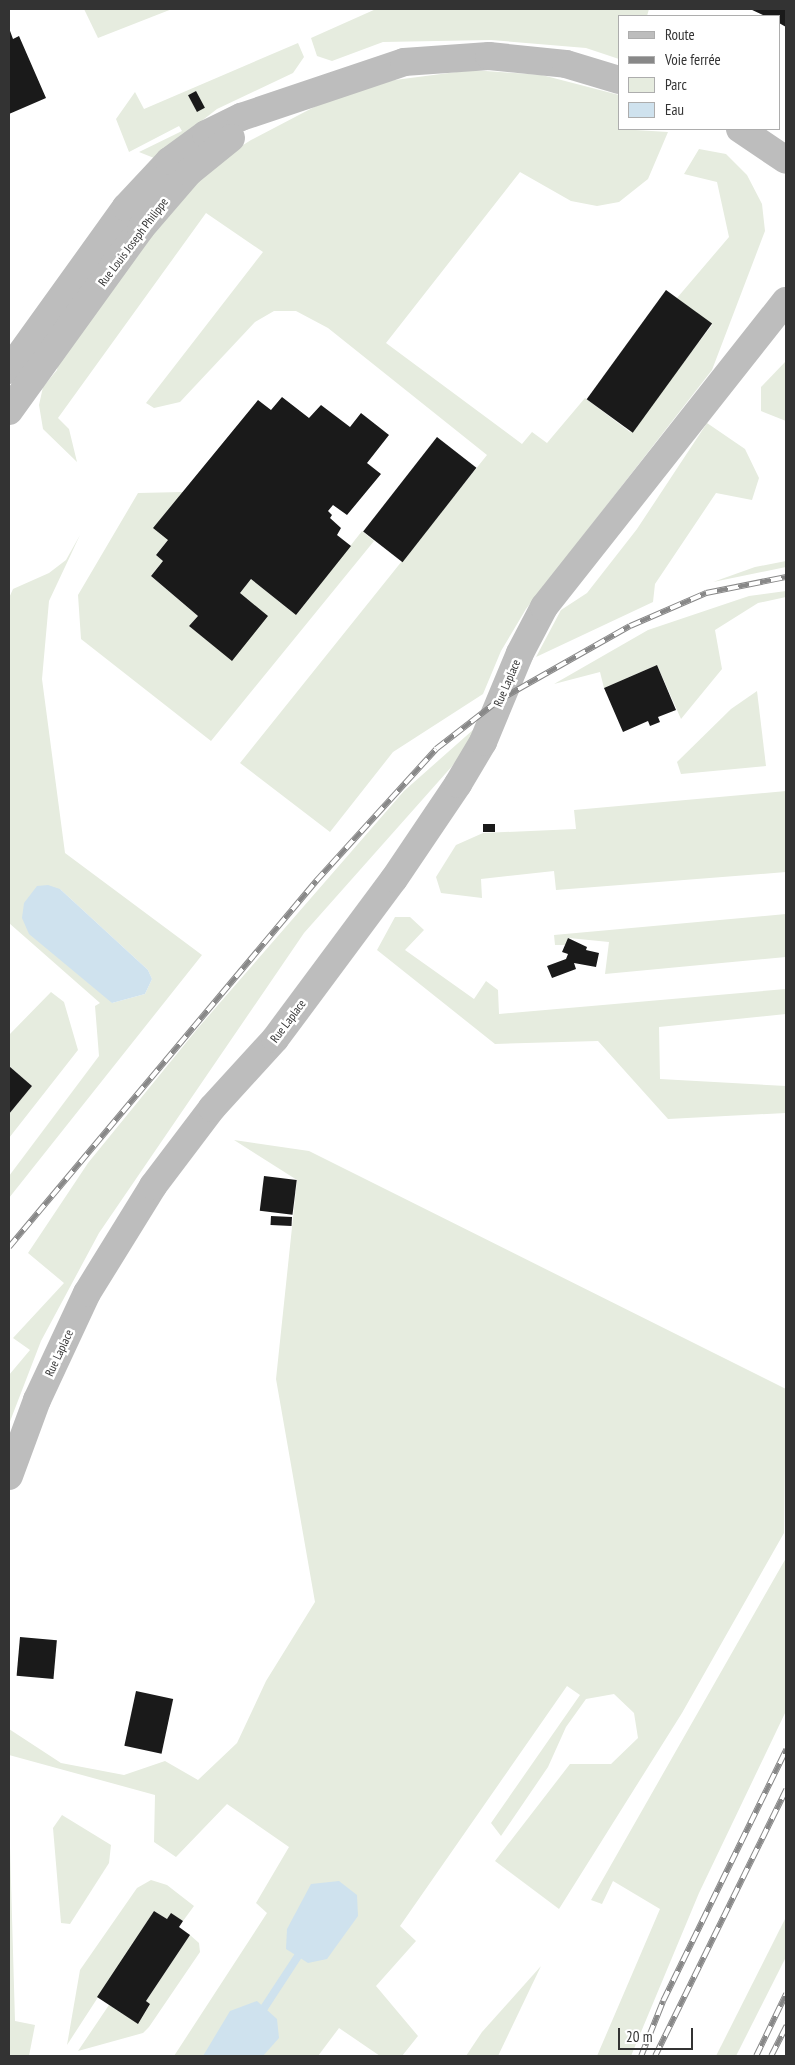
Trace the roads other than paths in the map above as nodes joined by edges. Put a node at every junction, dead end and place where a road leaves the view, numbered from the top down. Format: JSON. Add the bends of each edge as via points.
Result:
{"nodes":[{"id":1,"x":618,"y":80,"type":"edge"},
{"id":2,"x":287,"y":101,"type":"junction"},
{"id":3,"x":762,"y":138,"type":"edge"},
{"id":4,"x":786,"y":160,"type":"edge"},
{"id":5,"x":786,"y":301,"type":"edge"},
{"id":6,"x":778,"y":320,"type":"edge"},
{"id":7,"x":9,"y":370,"type":"edge"},
{"id":8,"x":9,"y":411,"type":"edge"},
{"id":9,"x":9,"y":1476,"type":"edge"}],
"edges":[{"from":1,"to":2,"type":"street","name":"Rue Louis Joseph Philippe","via":[[566,64],[489,56],[404,62]]},
{"from":2,"to":7,"type":"street","name":"Rue Louis Joseph Philippe","via":[[241,117],[206,134],[169,161],[126,207]]},
{"from":2,"to":8,"type":"street","name":"Rue Louis Joseph Philippe","via":[[239,132],[189,172],[141,228]]},
{"from":3,"to":4,"type":"street"},
{"from":5,"to":6,"type":"street"},
{"from":6,"to":9,"type":"street","name":"Rue Laplace","via":[[544,607],[520,653],[482,742],[448,800],[275,1039],[212,1108],[153,1186],[87,1293],[37,1400]]}]}
